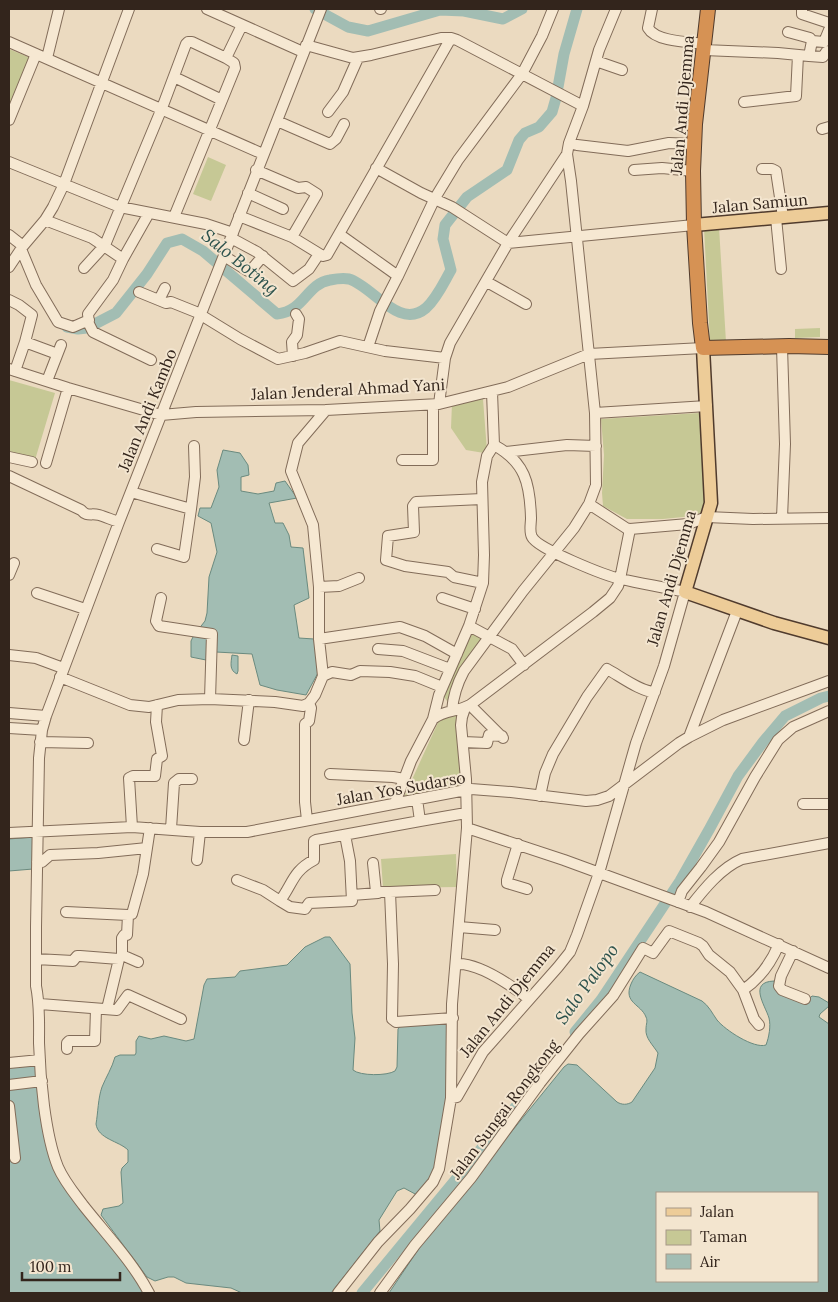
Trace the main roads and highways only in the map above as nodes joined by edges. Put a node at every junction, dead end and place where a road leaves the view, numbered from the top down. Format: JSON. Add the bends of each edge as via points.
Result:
{"nodes":[{"id":1,"x":708,"y":9,"type":"edge"},
{"id":2,"x":829,"y":213,"type":"edge"},
{"id":3,"x":694,"y":225,"type":"junction"},
{"id":4,"x":829,"y":347,"type":"edge"},
{"id":5,"x":704,"y":348,"type":"junction"},
{"id":6,"x":829,"y":638,"type":"edge"}],
"edges":[{"from":1,"to":3,"type":"highway","name":"Jalan Andi Djemma","via":[[694,144]]},
{"from":2,"to":3,"type":"main road","name":"Jalan Samiun"},
{"from":3,"to":5,"type":"highway","name":"Jalan Andi Djemma"},
{"from":4,"to":5,"type":"highway","name":"Jalan Jenderal Ahmad Yani"},
{"from":5,"to":6,"type":"main road","name":"Jalan Andi Djemma","via":[[711,503],[685,592]]}]}
